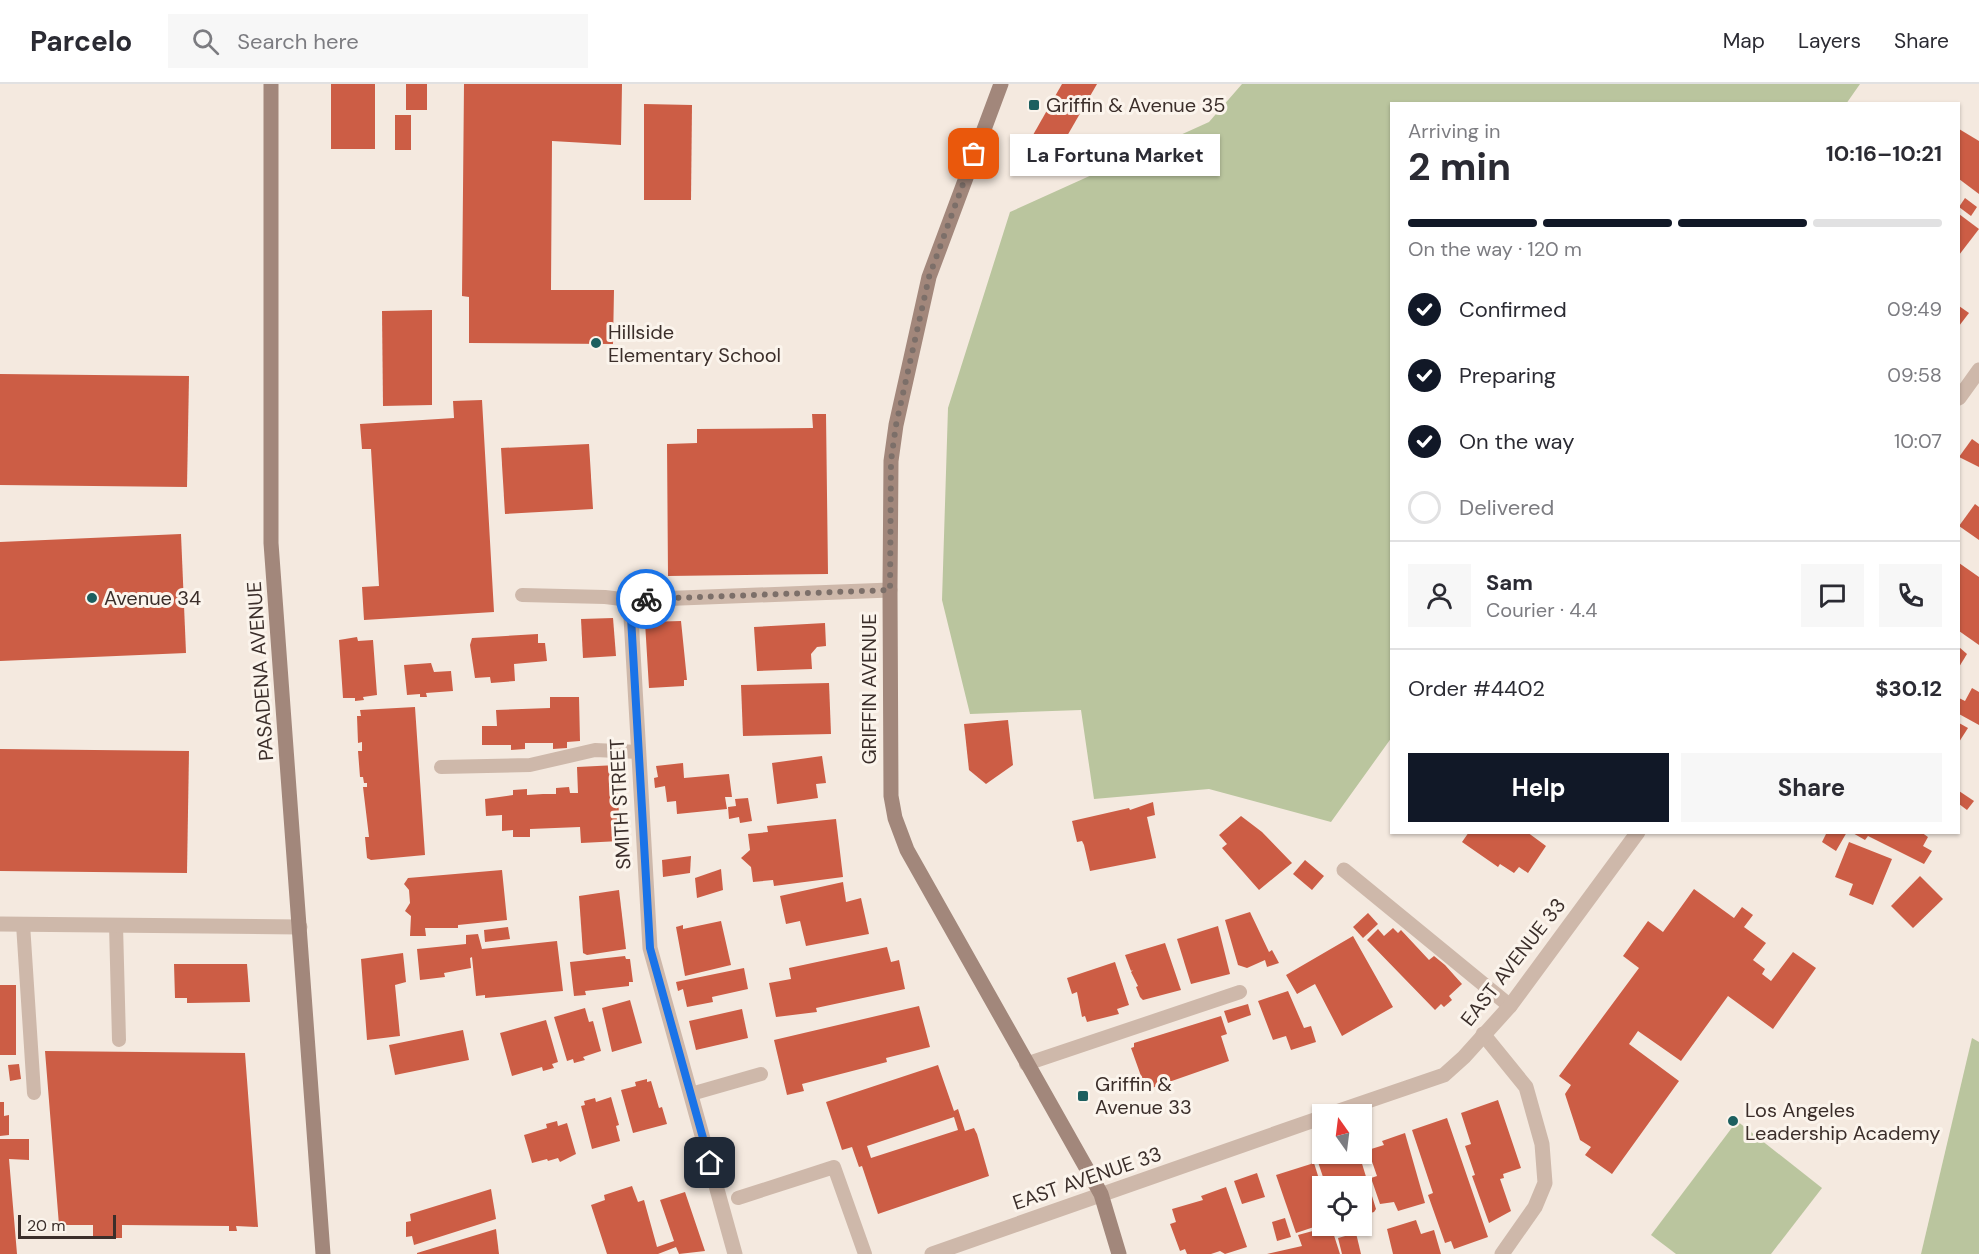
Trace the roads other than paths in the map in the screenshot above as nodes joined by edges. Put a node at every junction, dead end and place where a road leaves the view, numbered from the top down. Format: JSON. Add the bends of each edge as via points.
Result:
{"nodes":[{"id":1,"x":271,"y":84,"type":"edge"},
{"id":2,"x":1001,"y":84,"type":"edge"},
{"id":3,"x":1979,"y":370,"type":"edge"},
{"id":4,"x":1960,"y":397,"type":"edge"},
{"id":5,"x":890,"y":590,"type":"junction"},
{"id":6,"x":522,"y":595,"type":"dead end"},
{"id":7,"x":630,"y":600,"type":"junction"},
{"id":8,"x":639,"y":752,"type":"junction"},
{"id":9,"x":441,"y":767,"type":"dead end"},
{"id":10,"x":1637,"y":834,"type":"edge"},
{"id":11,"x":1344,"y":870,"type":"dead end"},
{"id":12,"x":0,"y":924,"type":"edge"},
{"id":13,"x":22,"y":924,"type":"junction"},
{"id":14,"x":116,"y":925,"type":"junction"},
{"id":15,"x":300,"y":927,"type":"junction"},
{"id":16,"x":1240,"y":992,"type":"dead end"},
{"id":17,"x":1510,"y":1006,"type":"junction"},
{"id":18,"x":1483,"y":1034,"type":"junction"},
{"id":19,"x":119,"y":1040,"type":"dead end"},
{"id":20,"x":1026,"y":1064,"type":"junction"},
{"id":21,"x":761,"y":1074,"type":"dead end"},
{"id":22,"x":34,"y":1094,"type":"dead end"},
{"id":23,"x":691,"y":1094,"type":"junction"},
{"id":24,"x":1359,"y":1104,"type":"edge"},
{"id":25,"x":1312,"y":1121,"type":"edge"},
{"id":26,"x":1101,"y":1194,"type":"junction"},
{"id":27,"x":738,"y":1198,"type":"dead end"},
{"id":28,"x":323,"y":1254,"type":"edge"},
{"id":29,"x":735,"y":1254,"type":"edge"},
{"id":30,"x":865,"y":1254,"type":"edge"},
{"id":31,"x":932,"y":1254,"type":"edge"},
{"id":32,"x":1119,"y":1254,"type":"edge"},
{"id":33,"x":1502,"y":1254,"type":"edge"}],
"edges":[{"from":1,"to":15,"type":"street","name":"PASADENA AVENUE","via":[[271,543]]},
{"from":2,"to":5,"type":"street","name":"GRIFFIN AVENUE","via":[[929,277],[916,325],[891,461]]},
{"from":3,"to":4,"type":"street"},
{"from":5,"to":7,"type":"street"},
{"from":5,"to":20,"type":"street","name":"GRIFFIN AVENUE","via":[[891,796],[895,818],[907,850]]},
{"from":6,"to":7,"type":"lane"},
{"from":7,"to":8,"type":"street","name":"SMITH STREET"},
{"from":8,"to":9,"type":"lane","via":[[595,750],[530,765]]},
{"from":8,"to":23,"type":"street","name":"SMITH STREET","via":[[650,948]]},
{"from":10,"to":17,"type":"street","name":"EAST AVENUE 33"},
{"from":11,"to":17,"type":"street"},
{"from":12,"to":13,"type":"street"},
{"from":13,"to":14,"type":"street"},
{"from":13,"to":22,"type":"lane"},
{"from":14,"to":15,"type":"street"},
{"from":14,"to":19,"type":"lane"},
{"from":15,"to":28,"type":"street","name":"PASADENA AVENUE"},
{"from":16,"to":20,"type":"lane"},
{"from":17,"to":18,"type":"street","name":"EAST AVENUE 33"},
{"from":18,"to":24,"type":"street","name":"EAST AVENUE 33","via":[[1444,1075]]},
{"from":18,"to":33,"type":"street","via":[[1526,1086],[1542,1144],[1545,1183],[1535,1207]]},
{"from":20,"to":26,"type":"street","name":"GRIFFIN AVENUE"},
{"from":21,"to":23,"type":"lane"},
{"from":23,"to":29,"type":"street","name":"SMITH STREET"},
{"from":25,"to":26,"type":"street","name":"EAST AVENUE 33"},
{"from":26,"to":31,"type":"street","name":"EAST AVENUE 33"},
{"from":26,"to":32,"type":"street","name":"GRIFFIN AVENUE"},
{"from":27,"to":30,"type":"lane","via":[[834,1167]]}]}
